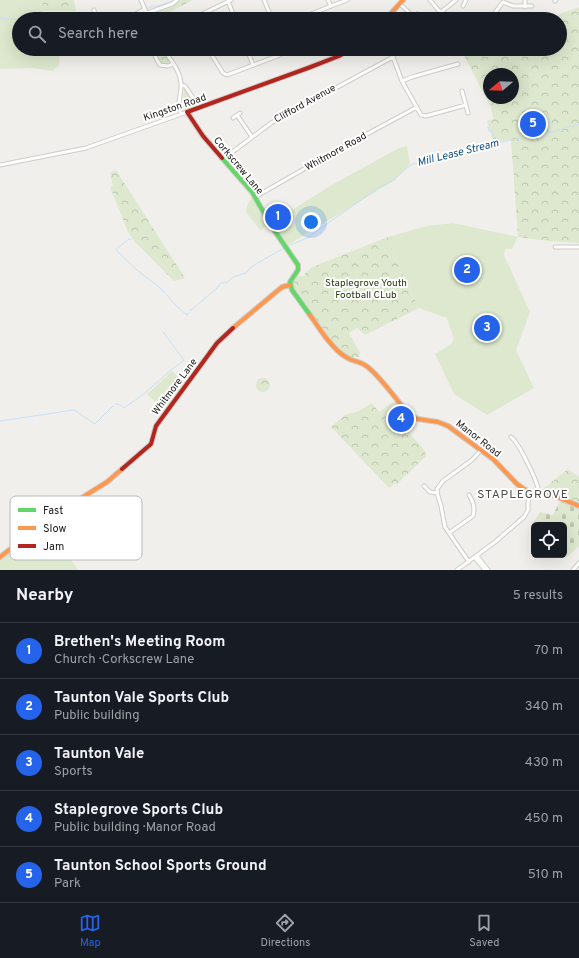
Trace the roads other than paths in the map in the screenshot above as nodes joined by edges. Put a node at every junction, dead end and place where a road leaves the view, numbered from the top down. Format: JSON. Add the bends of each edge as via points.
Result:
{"nodes":[{"id":1,"x":141,"y":0,"type":"edge"},
{"id":2,"x":177,"y":0,"type":"edge"},
{"id":3,"x":264,"y":0,"type":"edge"},
{"id":4,"x":328,"y":0,"type":"edge"},
{"id":5,"x":347,"y":0,"type":"edge"},
{"id":6,"x":431,"y":0,"type":"edge"},
{"id":7,"x":456,"y":0,"type":"edge"},
{"id":8,"x":466,"y":0,"type":"edge"},
{"id":9,"x":525,"y":0,"type":"edge"},
{"id":10,"x":229,"y":1,"type":"edge"},
{"id":11,"x":401,"y":1,"type":"edge"},
{"id":12,"x":502,"y":1,"type":"edge"},
{"id":13,"x":331,"y":6,"type":"junction"},
{"id":14,"x":463,"y":6,"type":"dead end"},
{"id":15,"x":532,"y":6,"type":"dead end"},
{"id":16,"x":525,"y":7,"type":"junction"},
{"id":17,"x":145,"y":9,"type":"junction"},
{"id":18,"x":140,"y":12,"type":"edge"},
{"id":19,"x":146,"y":12,"type":"edge"},
{"id":20,"x":150,"y":12,"type":"edge"},
{"id":21,"x":206,"y":12,"type":"edge"},
{"id":22,"x":233,"y":12,"type":"edge"},
{"id":23,"x":269,"y":12,"type":"edge"},
{"id":24,"x":316,"y":12,"type":"edge"},
{"id":25,"x":392,"y":12,"type":"edge"},
{"id":26,"x":410,"y":12,"type":"edge"},
{"id":27,"x":441,"y":12,"type":"joint"},
{"id":28,"x":495,"y":12,"type":"edge"},
{"id":29,"x":155,"y":56,"type":"edge"},
{"id":30,"x":168,"y":56,"type":"edge"},
{"id":31,"x":212,"y":56,"type":"edge"},
{"id":32,"x":250,"y":56,"type":"edge"},
{"id":33,"x":277,"y":56,"type":"edge"},
{"id":34,"x":338,"y":56,"type":"edge"},
{"id":35,"x":393,"y":57,"type":"joint"},
{"id":36,"x":173,"y":64,"type":"junction"},
{"id":37,"x":458,"y":64,"type":"dead end"},
{"id":38,"x":254,"y":65,"type":"junction"},
{"id":39,"x":402,"y":82,"type":"junction"},
{"id":40,"x":181,"y":85,"type":"junction"},
{"id":41,"x":462,"y":92,"type":"dead end"},
{"id":42,"x":197,"y":104,"type":"dead end"},
{"id":43,"x":466,"y":105,"type":"junction"},
{"id":44,"x":417,"y":107,"type":"junction"},
{"id":45,"x":187,"y":112,"type":"junction"},
{"id":46,"x":468,"y":113,"type":"dead end"},
{"id":47,"x":181,"y":114,"type":"junction"},
{"id":48,"x":237,"y":115,"type":"dead end"},
{"id":49,"x":252,"y":137,"type":"junction"},
{"id":50,"x":223,"y":159,"type":"junction"},
{"id":51,"x":0,"y":165,"type":"edge"},
{"id":52,"x":255,"y":197,"type":"junction"},
{"id":53,"x":555,"y":247,"type":"dead end"},
{"id":54,"x":579,"y":247,"type":"edge"},
{"id":55,"x":290,"y":285,"type":"junction"},
{"id":56,"x":511,"y":437,"type":"dead end"},
{"id":57,"x":481,"y":450,"type":"junction"},
{"id":58,"x":424,"y":486,"type":"dead end"},
{"id":59,"x":437,"y":492,"type":"junction"},
{"id":60,"x":531,"y":492,"type":"junction"},
{"id":61,"x":539,"y":492,"type":"junction"},
{"id":62,"x":469,"y":495,"type":"dead end"},
{"id":63,"x":86,"y":496,"type":"edge"},
{"id":64,"x":475,"y":497,"type":"dead end"},
{"id":65,"x":471,"y":499,"type":"junction"},
{"id":66,"x":579,"y":506,"type":"edge"},
{"id":67,"x":473,"y":515,"type":"junction"},
{"id":68,"x":477,"y":516,"type":"dead end"},
{"id":69,"x":449,"y":533,"type":"junction"},
{"id":70,"x":10,"y":549,"type":"edge"},
{"id":71,"x":0,"y":557,"type":"edge"},
{"id":72,"x":476,"y":557,"type":"junction"},
{"id":73,"x":469,"y":562,"type":"junction"},
{"id":74,"x":579,"y":563,"type":"edge"},
{"id":75,"x":457,"y":570,"type":"edge"},
{"id":76,"x":486,"y":570,"type":"edge"},
{"id":77,"x":573,"y":570,"type":"edge"}],
"edges":[{"from":1,"to":17,"type":"street"},
{"from":2,"to":20,"type":"street"},
{"from":3,"to":23,"type":"street"},
{"from":4,"to":13,"type":"street"},
{"from":5,"to":13,"type":"street"},
{"from":6,"to":27,"type":"street"},
{"from":7,"to":27,"type":"street"},
{"from":8,"to":14,"type":"street"},
{"from":9,"to":16,"type":"street"},
{"from":10,"to":21,"type":"street"},
{"from":10,"to":22,"type":"street"},
{"from":11,"to":25,"type":"street"},
{"from":11,"to":26,"type":"street"},
{"from":12,"to":16,"type":"street","via":[[513,6]]},
{"from":12,"to":28,"type":"street"},
{"from":13,"to":24,"type":"street"},
{"from":15,"to":16,"type":"street"},
{"from":17,"to":18,"type":"street"},
{"from":17,"to":19,"type":"street"},
{"from":29,"to":36,"type":"street","via":[[160,65]]},
{"from":30,"to":36,"type":"street"},
{"from":31,"to":38,"type":"street","via":[[224,74]]},
{"from":32,"to":38,"type":"street"},
{"from":33,"to":38,"type":"street"},
{"from":34,"to":45,"type":"street","name":"Kingston Road"},
{"from":35,"to":39,"type":"street"},
{"from":35,"to":49,"type":"street","name":"Clifford Avenue","via":[[286,114]]},
{"from":36,"to":40,"type":"street"},
{"from":37,"to":39,"type":"street"},
{"from":39,"to":44,"type":"street"},
{"from":40,"to":42,"type":"street","via":[[185,86]]},
{"from":40,"to":47,"type":"street","via":[[178,103]]},
{"from":41,"to":43,"type":"street"},
{"from":43,"to":44,"type":"street","via":[[422,116]]},
{"from":43,"to":46,"type":"street"},
{"from":44,"to":52,"type":"street","name":"Whitmore Road"},
{"from":45,"to":47,"type":"street","name":"Kingston Road"},
{"from":45,"to":50,"type":"street","name":"Corkscrew Lane","via":[[194,125]]},
{"from":47,"to":51,"type":"street","name":"Kingston Road","via":[[86,148]]},
{"from":48,"to":49,"type":"street"},
{"from":49,"to":50,"type":"street","name":"Clifford Avenue"},
{"from":50,"to":52,"type":"street","name":"Corkscrew Lane"},
{"from":52,"to":55,"type":"street","name":"Corkscrew Lane","via":[[272,228],[296,262],[297,273],[291,279]]},
{"from":53,"to":54,"type":"street"},
{"from":55,"to":57,"type":"street","name":"Manor Road","via":[[322,332],[342,355],[362,362],[371,369],[410,416],[444,424]]},
{"from":55,"to":63,"type":"street","name":"Whitmore Lane","via":[[282,288],[218,341],[156,426],[150,444],[107,482]]},
{"from":56,"to":61,"type":"street","via":[[517,442],[537,482]]},
{"from":57,"to":59,"type":"street","via":[[472,460],[440,483]]},
{"from":57,"to":60,"type":"street","name":"Manor Road","via":[[520,487]]},
{"from":58,"to":59,"type":"street","via":[[430,492]]},
{"from":59,"to":69,"type":"street","via":[[444,524]]},
{"from":60,"to":61,"type":"street"},
{"from":60,"to":72,"type":"street","via":[[524,517]]},
{"from":61,"to":66,"type":"street"},
{"from":62,"to":65,"type":"street"},
{"from":64,"to":65,"type":"street"},
{"from":65,"to":67,"type":"street"},
{"from":67,"to":68,"type":"street"},
{"from":67,"to":69,"type":"street","via":[[470,520]]},
{"from":69,"to":73,"type":"street"},
{"from":70,"to":71,"type":"street","name":"Whitmore Lane"},
{"from":72,"to":73,"type":"street"},
{"from":72,"to":76,"type":"street"},
{"from":73,"to":75,"type":"street"},
{"from":74,"to":77,"type":"street"}]}
